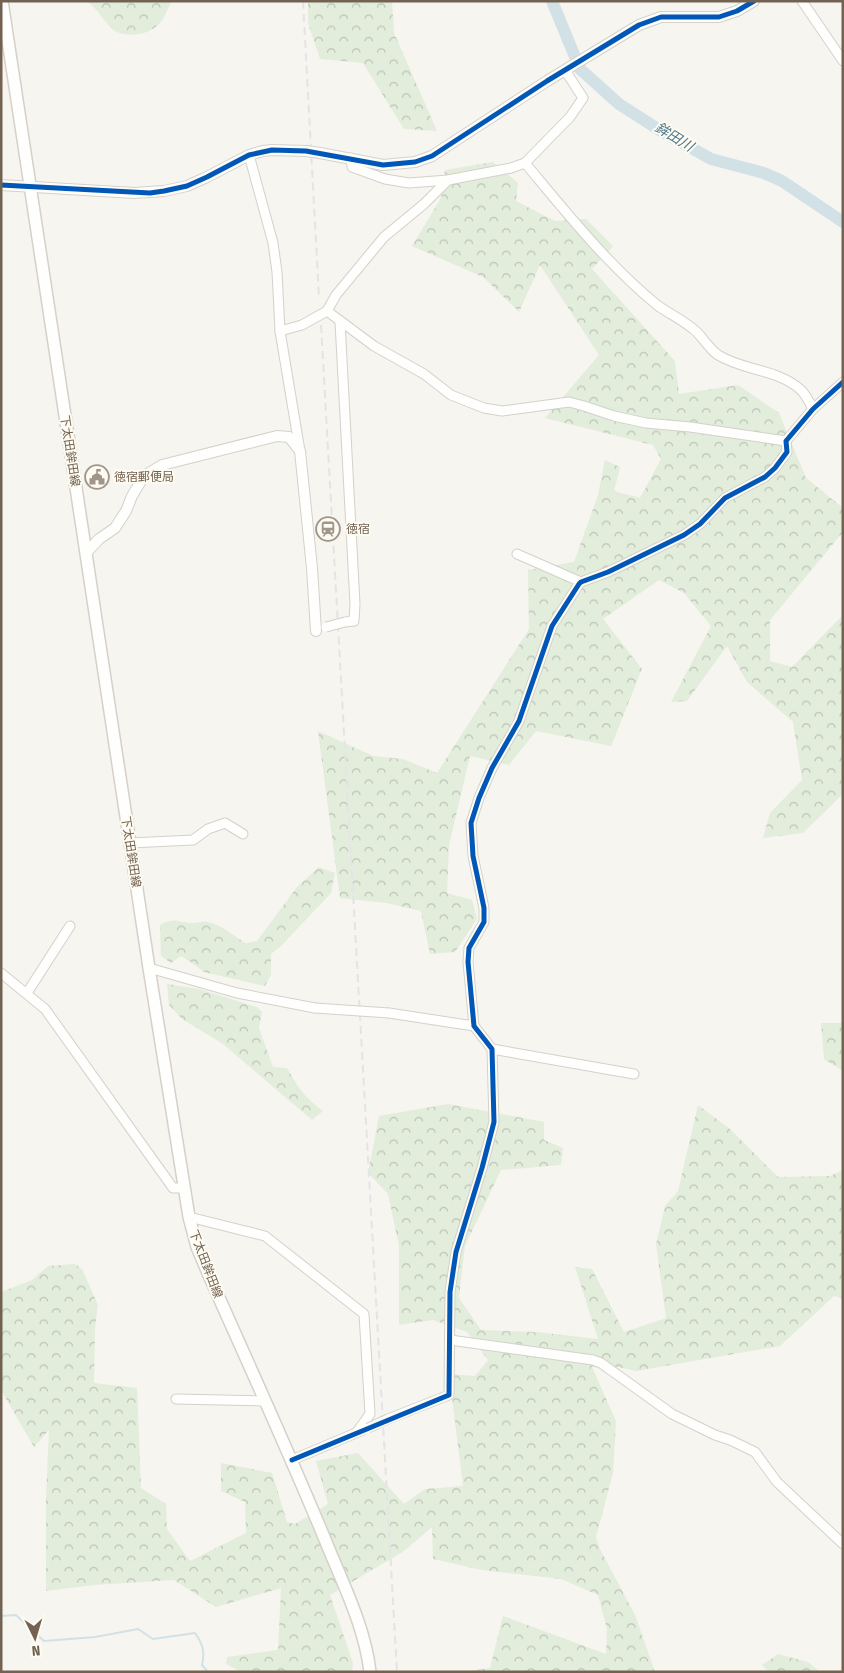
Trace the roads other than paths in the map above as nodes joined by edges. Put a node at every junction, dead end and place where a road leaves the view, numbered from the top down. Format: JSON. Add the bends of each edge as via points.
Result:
{"nodes":[{"id":1,"x":2,"y":1,"type":"edge"},
{"id":2,"x":754,"y":1,"type":"edge"},
{"id":3,"x":802,"y":1,"type":"edge"},
{"id":4,"x":843,"y":61,"type":"edge"},
{"id":5,"x":568,"y":69,"type":"junction"},
{"id":6,"x":249,"y":155,"type":"junction"},
{"id":7,"x":351,"y":158,"type":"junction"},
{"id":8,"x":525,"y":163,"type":"junction"},
{"id":9,"x":448,"y":180,"type":"junction"},
{"id":10,"x":1,"y":185,"type":"edge"},
{"id":11,"x":30,"y":187,"type":"junction"},
{"id":12,"x":327,"y":310,"type":"junction"},
{"id":13,"x":340,"y":322,"type":"junction"},
{"id":14,"x":280,"y":331,"type":"junction"},
{"id":15,"x":843,"y":382,"type":"edge"},
{"id":16,"x":813,"y":409,"type":"junction"},
{"id":17,"x":786,"y":441,"type":"junction"},
{"id":18,"x":300,"y":451,"type":"junction"},
{"id":19,"x":86,"y":552,"type":"junction"},
{"id":20,"x":516,"y":554,"type":"dead end"},
{"id":21,"x":581,"y":582,"type":"junction"},
{"id":22,"x":321,"y":629,"type":"joint"},
{"id":23,"x":243,"y":834,"type":"dead end"},
{"id":24,"x":130,"y":843,"type":"junction"},
{"id":25,"x":70,"y":926,"type":"dead end"},
{"id":26,"x":149,"y":968,"type":"junction"},
{"id":27,"x":1,"y":973,"type":"edge"},
{"id":28,"x":27,"y":993,"type":"junction"},
{"id":29,"x":474,"y":1026,"type":"junction"},
{"id":30,"x":492,"y":1049,"type":"junction"},
{"id":31,"x":634,"y":1074,"type":"dead end"},
{"id":32,"x":183,"y":1188,"type":"junction"},
{"id":33,"x":189,"y":1217,"type":"junction"},
{"id":34,"x":450,"y":1340,"type":"junction"},
{"id":35,"x":176,"y":1399,"type":"dead end"},
{"id":36,"x":266,"y":1402,"type":"junction"},
{"id":37,"x":357,"y":1432,"type":"junction"},
{"id":38,"x":292,"y":1460,"type":"junction"},
{"id":39,"x":843,"y":1544,"type":"edge"},
{"id":40,"x":370,"y":1672,"type":"edge"}],
"edges":[{"from":1,"to":11,"type":"main road","name":"下太田鉾田線"},
{"from":2,"to":5,"type":"street","via":[[719,17],[652,19]]},
{"from":3,"to":4,"type":"street"},
{"from":5,"to":7,"type":"street","via":[[432,156],[416,162],[383,165]]},
{"from":5,"to":8,"type":"street","via":[[583,98],[570,117]]},
{"from":6,"to":7,"type":"street","bridge":true,"via":[[272,150],[306,151]]},
{"from":6,"to":11,"type":"street","via":[[187,186],[164,192]]},
{"from":6,"to":14,"type":"street","via":[[273,243]]},
{"from":7,"to":9,"type":"street","via":[[352,167],[384,179],[409,183]]},
{"from":8,"to":9,"type":"street"},
{"from":8,"to":16,"type":"street","via":[[606,257],[658,305],[693,328],[718,355],[740,366],[788,381],[803,391]]},
{"from":9,"to":12,"type":"street","via":[[384,238]]},
{"from":10,"to":11,"type":"street"},
{"from":11,"to":19,"type":"main road","name":"下太田鉾田線"},
{"from":12,"to":13,"type":"street"},
{"from":12,"to":14,"type":"street","via":[[302,325]]},
{"from":13,"to":17,"type":"street","via":[[374,346],[424,374],[452,396],[484,408],[502,411],[569,402],[646,423],[690,426]]},
{"from":13,"to":22,"type":"street","bridge":true,"via":[[354,621]]},
{"from":14,"to":18,"type":"street"},
{"from":15,"to":16,"type":"street"},
{"from":16,"to":17,"type":"street"},
{"from":17,"to":21,"type":"street","via":[[787,452],[775,468],[765,477],[725,498],[700,524],[632,561]]},
{"from":18,"to":19,"type":"street","via":[[290,437],[277,436],[162,465],[144,476],[115,528]]},
{"from":18,"to":22,"type":"street"},
{"from":19,"to":24,"type":"main road","name":"下太田鉾田線"},
{"from":20,"to":21,"type":"street"},
{"from":21,"to":29,"type":"street","via":[[552,626],[519,721],[492,768],[470,823],[484,908],[484,922],[469,948]]},
{"from":23,"to":24,"type":"street","via":[[225,823],[208,829],[193,840]]},
{"from":24,"to":26,"type":"main road","name":"下太田鉾田線"},
{"from":25,"to":28,"type":"street"},
{"from":26,"to":29,"type":"street","bridge":true,"via":[[237,993],[315,1008],[389,1013]]},
{"from":26,"to":32,"type":"main road","name":"下太田鉾田線"},
{"from":27,"to":28,"type":"street"},
{"from":28,"to":32,"type":"street","via":[[45,1009],[173,1188]]},
{"from":29,"to":30,"type":"street"},
{"from":30,"to":31,"type":"street"},
{"from":30,"to":34,"type":"street","via":[[494,1122],[456,1252],[450,1292]]},
{"from":32,"to":33,"type":"main road","name":"下太田鉾田線"},
{"from":33,"to":36,"type":"main road","name":"下太田鉾田線","via":[[197,1247]]},
{"from":33,"to":37,"type":"street","via":[[265,1236],[364,1314],[370,1414]]},
{"from":34,"to":37,"type":"street","bridge":true,"via":[[448,1395]]},
{"from":34,"to":39,"type":"street","via":[[601,1363],[672,1414],[755,1452],[777,1482]]},
{"from":35,"to":36,"type":"street"},
{"from":36,"to":38,"type":"main road","name":"下太田鉾田線"},
{"from":37,"to":38,"type":"street"},
{"from":38,"to":40,"type":"main road","name":"下太田鉾田線","via":[[364,1637]]}]}
